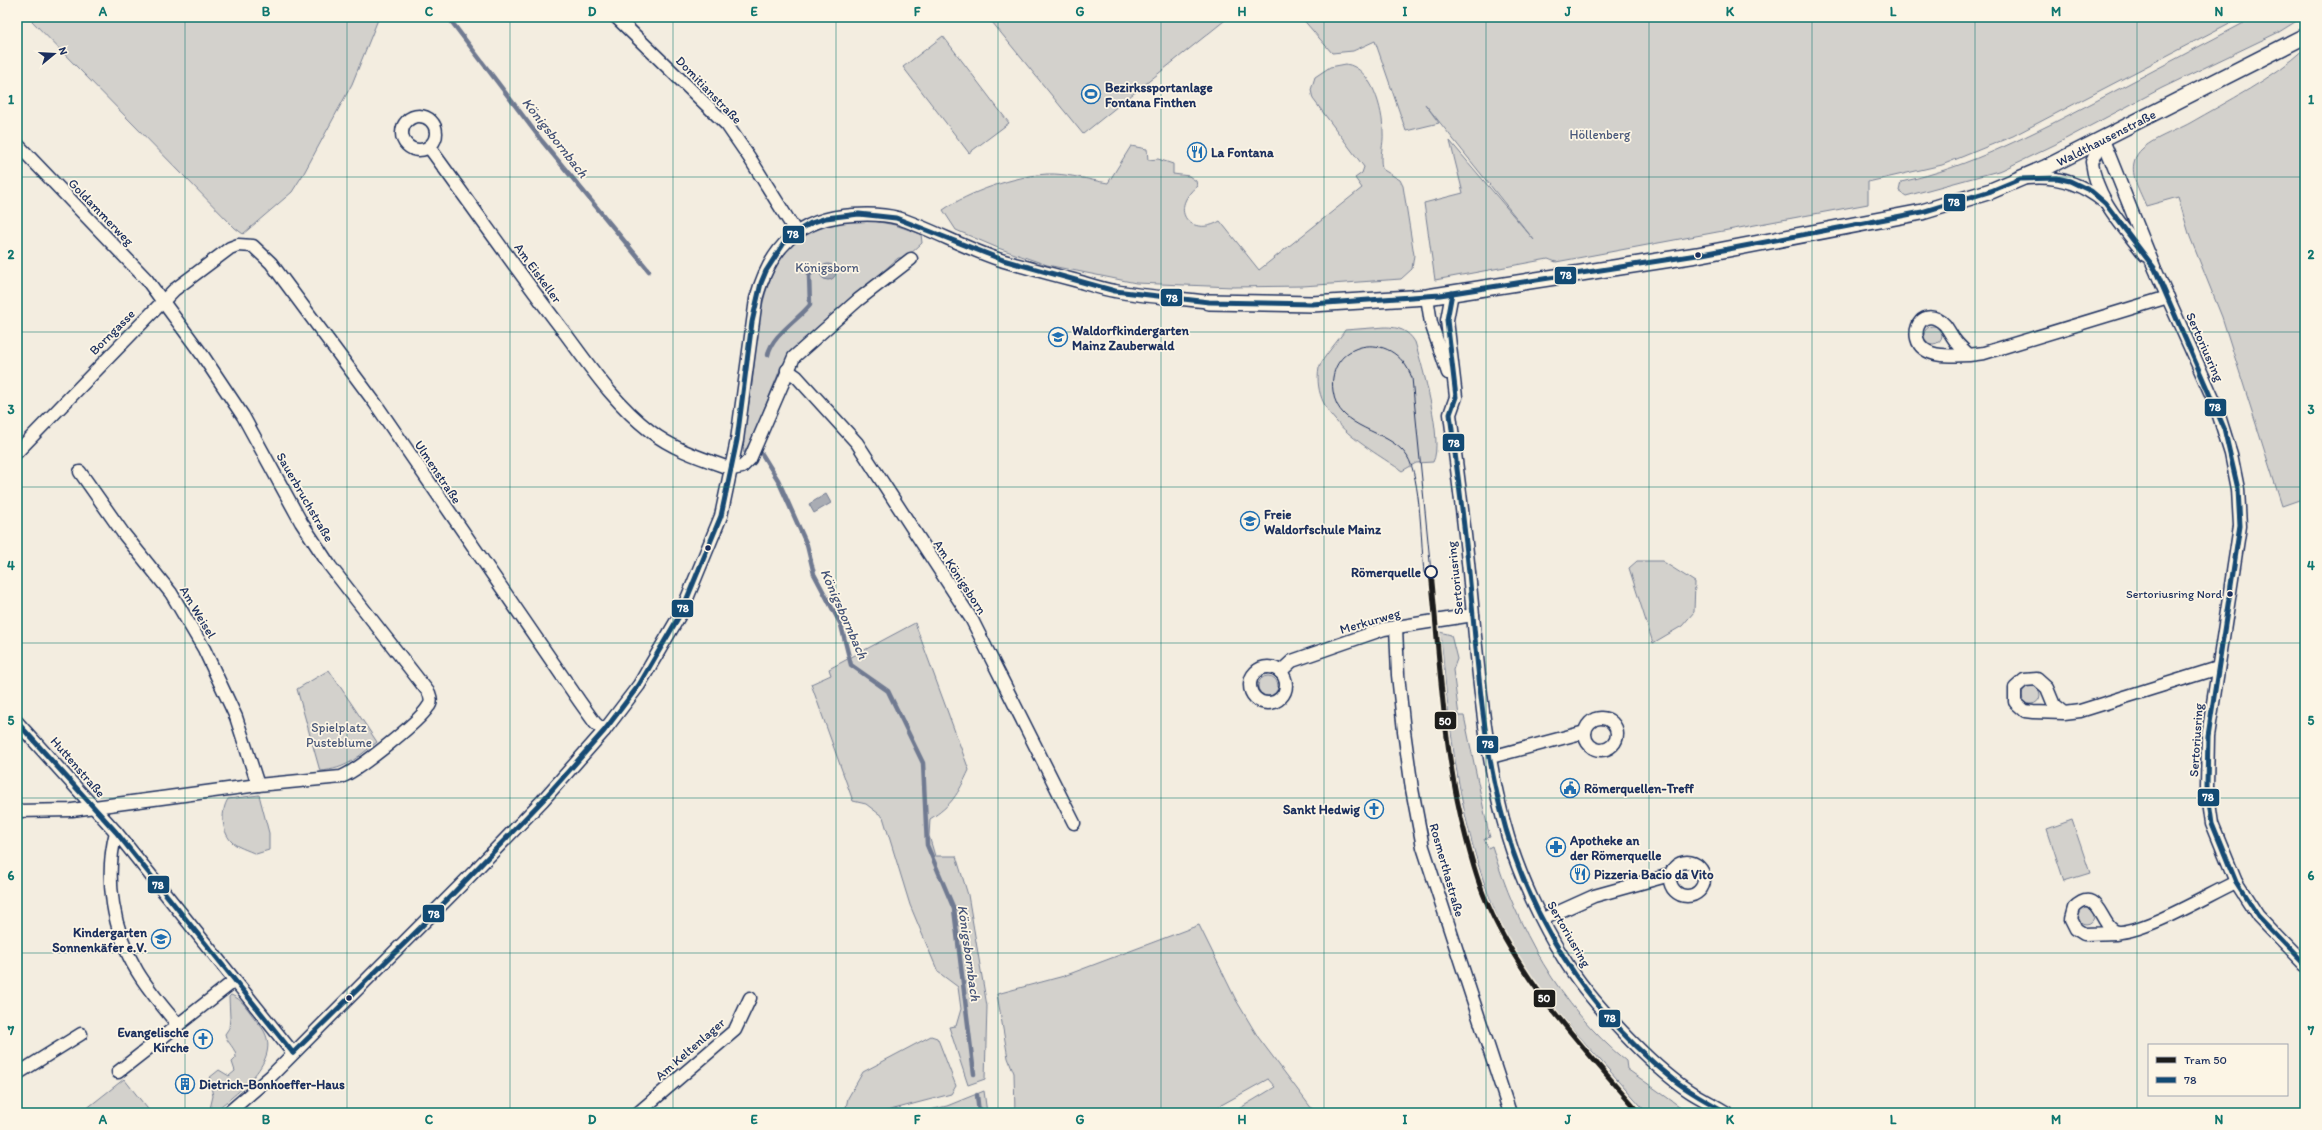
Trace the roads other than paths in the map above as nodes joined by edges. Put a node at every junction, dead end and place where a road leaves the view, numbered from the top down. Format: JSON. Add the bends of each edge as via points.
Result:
{"nodes":[{"id":1,"x":616,"y":17,"type":"edge"},
{"id":2,"x":2305,"y":36,"type":"edge"},
{"id":3,"x":2103,"y":140,"type":"junction"},
{"id":4,"x":17,"y":144,"type":"edge"},
{"id":5,"x":429,"y":147,"type":"dead end"},
{"id":6,"x":2020,"y":179,"type":"junction"},
{"id":7,"x":2105,"y":203,"type":"junction"},
{"id":8,"x":796,"y":232,"type":"junction"},
{"id":9,"x":238,"y":245,"type":"joint"},
{"id":10,"x":911,"y":259,"type":"dead end"},
{"id":11,"x":2155,"y":269,"type":"junction"},
{"id":12,"x":1452,"y":293,"type":"junction"},
{"id":13,"x":1427,"y":297,"type":"junction"},
{"id":14,"x":2168,"y":297,"type":"junction"},
{"id":15,"x":162,"y":301,"type":"junction"},
{"id":16,"x":1209,"y":302,"type":"joint"},
{"id":17,"x":1969,"y":355,"type":"dead end"},
{"id":18,"x":787,"y":370,"type":"junction"},
{"id":19,"x":1456,"y":397,"type":"junction"},
{"id":20,"x":17,"y":452,"type":"edge"},
{"id":21,"x":732,"y":469,"type":"junction"},
{"id":22,"x":80,"y":472,"type":"dead end"},
{"id":23,"x":1473,"y":615,"type":"junction"},
{"id":24,"x":1396,"y":627,"type":"junction"},
{"id":25,"x":2218,"y":668,"type":"junction"},
{"id":26,"x":1280,"y":672,"type":"dead end"},
{"id":27,"x":2064,"y":713,"type":"dead end"},
{"id":28,"x":17,"y":722,"type":"edge"},
{"id":29,"x":604,"y":731,"type":"junction"},
{"id":30,"x":1585,"y":732,"type":"dead end"},
{"id":31,"x":1491,"y":756,"type":"junction"},
{"id":32,"x":258,"y":785,"type":"junction"},
{"id":33,"x":95,"y":807,"type":"junction"},
{"id":34,"x":17,"y":811,"type":"edge"},
{"id":35,"x":1074,"y":823,"type":"dead end"},
{"id":36,"x":116,"y":832,"type":"junction"},
{"id":37,"x":1670,"y":875,"type":"dead end"},
{"id":38,"x":2236,"y":882,"type":"junction"},
{"id":39,"x":1543,"y":919,"type":"junction"},
{"id":40,"x":2117,"y":933,"type":"dead end"},
{"id":41,"x":2305,"y":965,"type":"edge"},
{"id":42,"x":234,"y":980,"type":"junction"},
{"id":43,"x":750,"y":998,"type":"dead end"},
{"id":44,"x":178,"y":1025,"type":"junction"},
{"id":45,"x":81,"y":1034,"type":"dead end"},
{"id":46,"x":293,"y":1053,"type":"junction"},
{"id":47,"x":118,"y":1072,"type":"dead end"},
{"id":48,"x":17,"y":1074,"type":"edge"},
{"id":49,"x":228,"y":1113,"type":"edge"},
{"id":50,"x":638,"y":1113,"type":"edge"},
{"id":51,"x":1510,"y":1113,"type":"edge"},
{"id":52,"x":1727,"y":1113,"type":"edge"}],
"edges":[{"from":1,"to":8,"type":"street","name":"Domitianstraße","via":[[727,125]]},
{"from":2,"to":3,"type":"street","name":"Waldthausenstraße"},
{"from":3,"to":6,"type":"street","name":"Waldthausenstraße"},
{"from":3,"to":7,"type":"street","name":"Sertoriusring","via":[[2092,162],[2098,188]]},
{"from":3,"to":11,"type":"street","name":"Sertoriusring"},
{"from":4,"to":15,"type":"street","name":"Goldammerweg","via":[[147,280]]},
{"from":5,"to":21,"type":"street","name":"Am Eiskeller","via":[[542,304],[614,398],[665,441],[695,456]]},
{"from":6,"to":7,"type":"street","name":"Sertoriusring","via":[[2039,177],[2070,182],[2091,191]]},
{"from":6,"to":12,"type":"street","name":"Waldthausenstraße","via":[[1961,201],[1876,222],[1697,255]]},
{"from":7,"to":11,"type":"street","name":"Sertoriusring"},
{"from":8,"to":16,"type":"street","name":"Waldthausenstraße","via":[[826,218],[859,214],[883,216],[915,224],[1003,260],[1115,291]]},
{"from":8,"to":21,"type":"street","name":"Waldthausenstraße","via":[[784,242],[773,258],[759,288]]},
{"from":9,"to":15,"type":"street","name":"Borngasse"},
{"from":9,"to":29,"type":"street","name":"Ulmenstraße","via":[[253,246],[271,262],[375,403],[580,702]]},
{"from":10,"to":18,"type":"street","via":[[858,300],[807,345],[794,357]]},
{"from":11,"to":14,"type":"street","name":"Sertoriusring"},
{"from":12,"to":13,"type":"street","name":"Waldthausenstraße"},
{"from":12,"to":19,"type":"street","name":"Sertoriusring","via":[[1448,320]]},
{"from":13,"to":16,"type":"street","name":"Waldthausenstraße","via":[[1312,304]]},
{"from":13,"to":19,"type":"street","via":[[1431,323]]},
{"from":14,"to":17,"type":"street","via":[[1984,354]]},
{"from":14,"to":25,"type":"street","name":"Sertoriusring","via":[[2224,428],[2238,489],[2240,526]]},
{"from":15,"to":20,"type":"street","name":"Borngasse"},
{"from":15,"to":32,"type":"street","name":"Sauerbruchstraße","via":[[243,416],[301,522],[330,566],[429,693],[431,700],[428,708],[410,725],[374,756],[344,776]]},
{"from":18,"to":21,"type":"street","via":[[750,459],[742,466]]},
{"from":18,"to":35,"type":"street","name":"Am Königsborn","via":[[797,377],[856,443],[972,620]]},
{"from":19,"to":23,"type":"street","name":"Sertoriusring","via":[[1450,414]]},
{"from":21,"to":29,"type":"street","name":"Waldthausenstraße","via":[[717,525],[681,613],[639,685]]},
{"from":22,"to":32,"type":"street","name":"Am Weisel","via":[[123,533],[171,593],[204,649],[236,717]]},
{"from":23,"to":24,"type":"street","name":"Merkurweg"},
{"from":23,"to":31,"type":"street","name":"Sertoriusring","via":[[1480,686]]},
{"from":24,"to":26,"type":"street","name":"Merkurweg","via":[[1292,661]]},
{"from":24,"to":51,"type":"street","name":"Rosmerthastraße","via":[[1404,731],[1424,847]]},
{"from":25,"to":27,"type":"street","via":[[2080,711]]},
{"from":25,"to":38,"type":"street","name":"Sertoriusring","via":[[2208,736],[2207,787],[2212,823]]},
{"from":28,"to":33,"type":"street","name":"Huttenstraße"},
{"from":29,"to":46,"type":"street","name":"Waldthausenstraße","via":[[466,880]]},
{"from":30,"to":31,"type":"street"},
{"from":31,"to":39,"type":"street","name":"Sertoriusring","via":[[1508,837],[1524,880]]},
{"from":32,"to":33,"type":"street"},
{"from":33,"to":34,"type":"street"},
{"from":33,"to":36,"type":"street","name":"Huttenstraße"},
{"from":36,"to":42,"type":"street","name":"Huttenstraße"},
{"from":36,"to":44,"type":"street","via":[[111,859],[112,890],[120,935],[137,972]]},
{"from":37,"to":39,"type":"street","via":[[1594,896]]},
{"from":38,"to":40,"type":"street","via":[[2156,920]]},
{"from":38,"to":41,"type":"street","name":"Sertoriusring","via":[[2258,916]]},
{"from":39,"to":52,"type":"street","name":"Sertoriusring","via":[[1564,960],[1599,1005],[1658,1066],[1688,1090]]},
{"from":42,"to":44,"type":"street"},
{"from":42,"to":46,"type":"street","name":"Huttenstraße"},
{"from":43,"to":50,"type":"street","name":"Am Keltenlager","via":[[735,1030]]},
{"from":44,"to":47,"type":"street"},
{"from":45,"to":48,"type":"street"},
{"from":46,"to":49,"type":"street","name":"Waldthausenstraße"}]}
